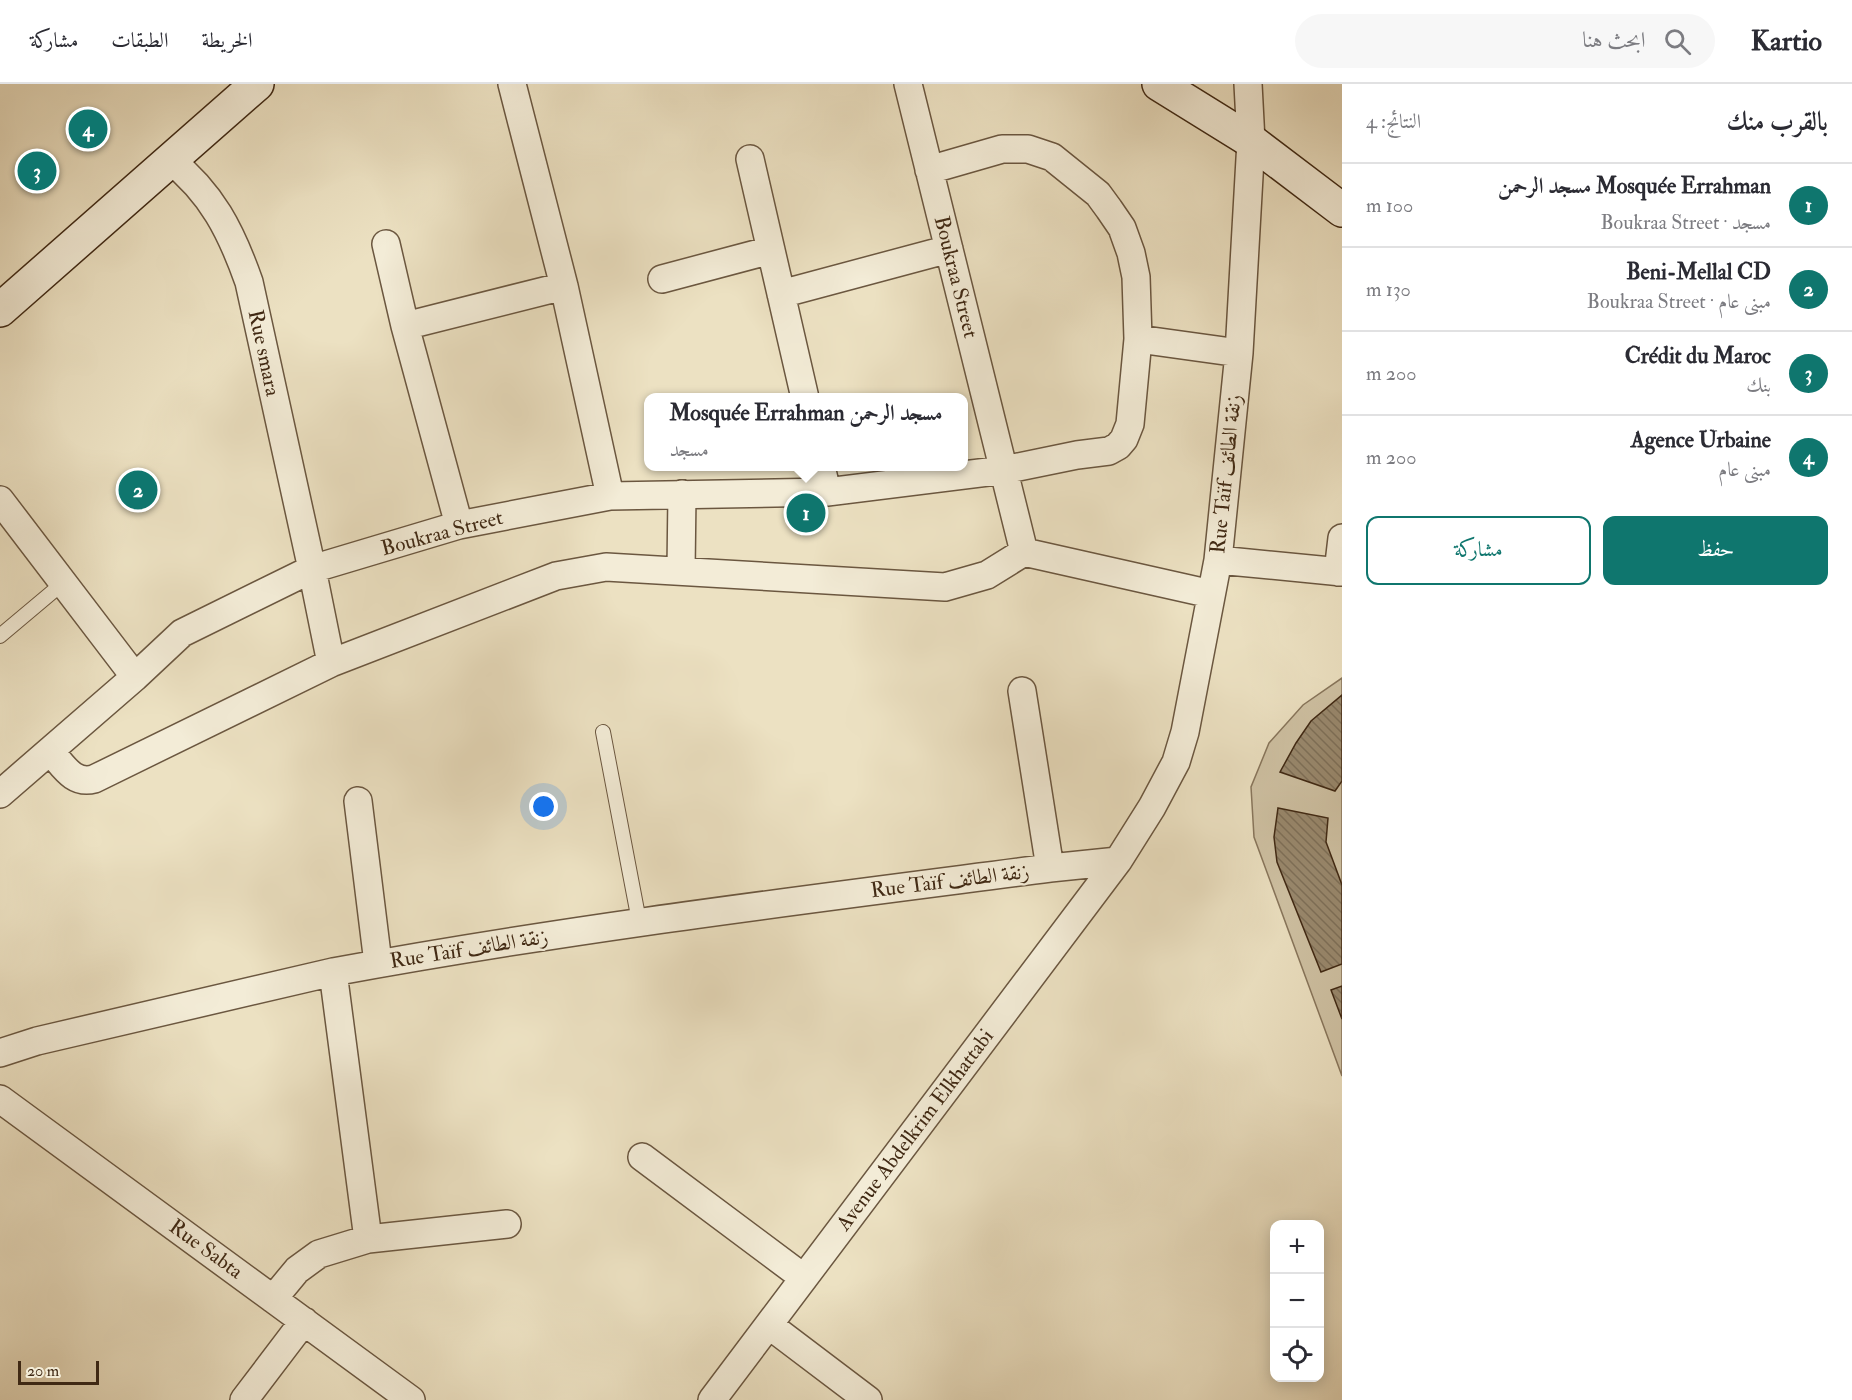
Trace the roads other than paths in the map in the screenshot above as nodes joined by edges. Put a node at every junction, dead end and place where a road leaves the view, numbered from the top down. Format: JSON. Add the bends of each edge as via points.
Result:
{"nodes":[{"id":1,"x":258,"y":84,"type":"edge"},
{"id":2,"x":512,"y":84,"type":"edge"},
{"id":3,"x":908,"y":84,"type":"edge"},
{"id":4,"x":1159,"y":84,"type":"edge"},
{"id":5,"x":1248,"y":84,"type":"edge"},
{"id":6,"x":1251,"y":141,"type":"junction"},
{"id":7,"x":170,"y":159,"type":"junction"},
{"id":8,"x":750,"y":159,"type":"dead end"},
{"id":9,"x":929,"y":170,"type":"junction"},
{"id":10,"x":1342,"y":210,"type":"edge"},
{"id":11,"x":386,"y":244,"type":"dead end"},
{"id":12,"x":949,"y":249,"type":"junction"},
{"id":13,"x":771,"y":250,"type":"junction"},
{"id":14,"x":662,"y":279,"type":"dead end"},
{"id":15,"x":564,"y":286,"type":"junction"},
{"id":16,"x":781,"y":294,"type":"junction"},
{"id":17,"x":0,"y":310,"type":"edge"},
{"id":18,"x":405,"y":326,"type":"junction"},
{"id":19,"x":1138,"y":339,"type":"junction"},
{"id":20,"x":1239,"y":353,"type":"junction"},
{"id":21,"x":804,"y":393,"type":"edge"},
{"id":22,"x":1004,"y":470,"type":"junction"},
{"id":23,"x":824,"y":479,"type":"edge"},
{"id":24,"x":682,"y":494,"type":"junction"},
{"id":25,"x":610,"y":496,"type":"junction"},
{"id":26,"x":0,"y":500,"type":"edge"},
{"id":27,"x":459,"y":525,"type":"junction"},
{"id":28,"x":1342,"y":538,"type":"edge"},
{"id":29,"x":1024,"y":552,"type":"junction"},
{"id":30,"x":1218,"y":560,"type":"junction"},
{"id":31,"x":312,"y":569,"type":"junction"},
{"id":32,"x":681,"y":571,"type":"junction"},
{"id":33,"x":1340,"y":572,"type":"edge"},
{"id":34,"x":63,"y":583,"type":"junction"},
{"id":35,"x":1211,"y":594,"type":"junction"},
{"id":36,"x":0,"y":636,"type":"edge"},
{"id":37,"x":331,"y":663,"type":"junction"},
{"id":38,"x":135,"y":677,"type":"junction"},
{"id":39,"x":1022,"y":691,"type":"dead end"},
{"id":40,"x":603,"y":732,"type":"dead end"},
{"id":41,"x":50,"y":751,"type":"junction"},
{"id":42,"x":0,"y":794,"type":"edge"},
{"id":43,"x":358,"y":801,"type":"dead end"},
{"id":44,"x":1118,"y":861,"type":"junction"},
{"id":45,"x":1050,"y":868,"type":"junction"},
{"id":46,"x":639,"y":921,"type":"junction"},
{"id":47,"x":378,"y":963,"type":"junction"},
{"id":48,"x":333,"y":972,"type":"junction"},
{"id":49,"x":0,"y":1053,"type":"edge"},
{"id":50,"x":0,"y":1099,"type":"edge"},
{"id":51,"x":642,"y":1157,"type":"dead end"},
{"id":52,"x":507,"y":1224,"type":"dead end"},
{"id":53,"x":368,"y":1239,"type":"junction"},
{"id":54,"x":804,"y":1278,"type":"junction"},
{"id":55,"x":273,"y":1299,"type":"junction"},
{"id":56,"x":304,"y":1322,"type":"junction"},
{"id":57,"x":769,"y":1325,"type":"junction"},
{"id":58,"x":244,"y":1400,"type":"edge"},
{"id":59,"x":411,"y":1400,"type":"edge"},
{"id":60,"x":712,"y":1400,"type":"edge"},
{"id":61,"x":868,"y":1400,"type":"edge"}],
"edges":[{"from":1,"to":7,"type":"main road"},
{"from":2,"to":15,"type":"street"},
{"from":3,"to":9,"type":"street","name":"Boukraa Street"},
{"from":4,"to":6,"type":"main road"},
{"from":5,"to":6,"type":"street","name":"Rue Taïf زنقة الطائف"},
{"from":6,"to":10,"type":"main road"},
{"from":6,"to":20,"type":"street","name":"Rue Taïf زنقة الطائف"},
{"from":7,"to":17,"type":"main road"},
{"from":7,"to":31,"type":"street","name":"Rue smara","via":[[206,194],[227,228],[249,282]]},
{"from":8,"to":13,"type":"street"},
{"from":9,"to":12,"type":"street","name":"Boukraa Street"},
{"from":9,"to":19,"type":"street","via":[[1002,149],[1028,149],[1052,157],[1098,194],[1122,228],[1131,253],[1136,277]]},
{"from":11,"to":18,"type":"street"},
{"from":12,"to":16,"type":"street"},
{"from":12,"to":22,"type":"street","name":"Boukraa Street"},
{"from":13,"to":14,"type":"street"},
{"from":13,"to":16,"type":"street"},
{"from":15,"to":18,"type":"street"},
{"from":15,"to":25,"type":"street"},
{"from":16,"to":21,"type":"street"},
{"from":18,"to":27,"type":"street"},
{"from":19,"to":20,"type":"street"},
{"from":19,"to":22,"type":"street","via":[[1130,424],[1118,446],[1109,451]]},
{"from":20,"to":30,"type":"street","name":"Rue Taïf زنقة الطائف"},
{"from":22,"to":23,"type":"street","name":"Boukraa Street"},
{"from":22,"to":29,"type":"street","name":"Boukraa Street"},
{"from":23,"to":24,"type":"street","name":"Boukraa Street"},
{"from":24,"to":25,"type":"street","name":"Boukraa Street"},
{"from":24,"to":32,"type":"street"},
{"from":25,"to":27,"type":"street","name":"Boukraa Street"},
{"from":26,"to":34,"type":"street"},
{"from":27,"to":31,"type":"street","name":"Boukraa Street"},
{"from":28,"to":33,"type":"street"},
{"from":29,"to":32,"type":"street","via":[[987,575],[945,586]]},
{"from":29,"to":35,"type":"street"},
{"from":30,"to":33,"type":"street"},
{"from":30,"to":35,"type":"street","name":"Rue Taïf زنقة الطائف"},
{"from":31,"to":37,"type":"street","name":"Rue smara"},
{"from":31,"to":38,"type":"street","name":"Boukraa Street","via":[[182,633]]},
{"from":32,"to":37,"type":"street","via":[[606,567],[556,576]]},
{"from":34,"to":36,"type":"lane"},
{"from":34,"to":38,"type":"street"},
{"from":35,"to":44,"type":"street","name":"Rue Taïf زنقة الطائف","via":[[1176,762]]},
{"from":37,"to":41,"type":"street","via":[[94,779],[77,779]]},
{"from":38,"to":41,"type":"street","name":"Boukraa Street"},
{"from":39,"to":45,"type":"street"},
{"from":40,"to":46,"type":"lane"},
{"from":41,"to":42,"type":"street","name":"Boukraa Street"},
{"from":43,"to":47,"type":"street"},
{"from":44,"to":45,"type":"street","name":"Rue Taïf زنقة الطائف"},
{"from":44,"to":54,"type":"street","name":"Avenue Abdelkrim Elkhattabi"},
{"from":45,"to":46,"type":"street","name":"Rue Taïf زنقة الطائف"},
{"from":46,"to":47,"type":"street","name":"Rue Taïf زنقة الطائف"},
{"from":47,"to":48,"type":"street","name":"Rue Taïf زنقة الطائف"},
{"from":48,"to":49,"type":"street","name":"Rue Taïf زنقة الطائف"},
{"from":48,"to":53,"type":"street"},
{"from":50,"to":55,"type":"street","name":"Rue Sabta"},
{"from":51,"to":54,"type":"street"},
{"from":52,"to":53,"type":"street"},
{"from":53,"to":55,"type":"street","via":[[319,1254],[297,1270]]},
{"from":54,"to":57,"type":"street","name":"Avenue Abdelkrim Elkhattabi"},
{"from":55,"to":56,"type":"street","name":"Rue Sabta"},
{"from":56,"to":58,"type":"street"},
{"from":56,"to":59,"type":"street","name":"Rue Sabta"},
{"from":57,"to":60,"type":"street","name":"Avenue Abdelkrim Elkhattabi"},
{"from":57,"to":61,"type":"street"}]}
